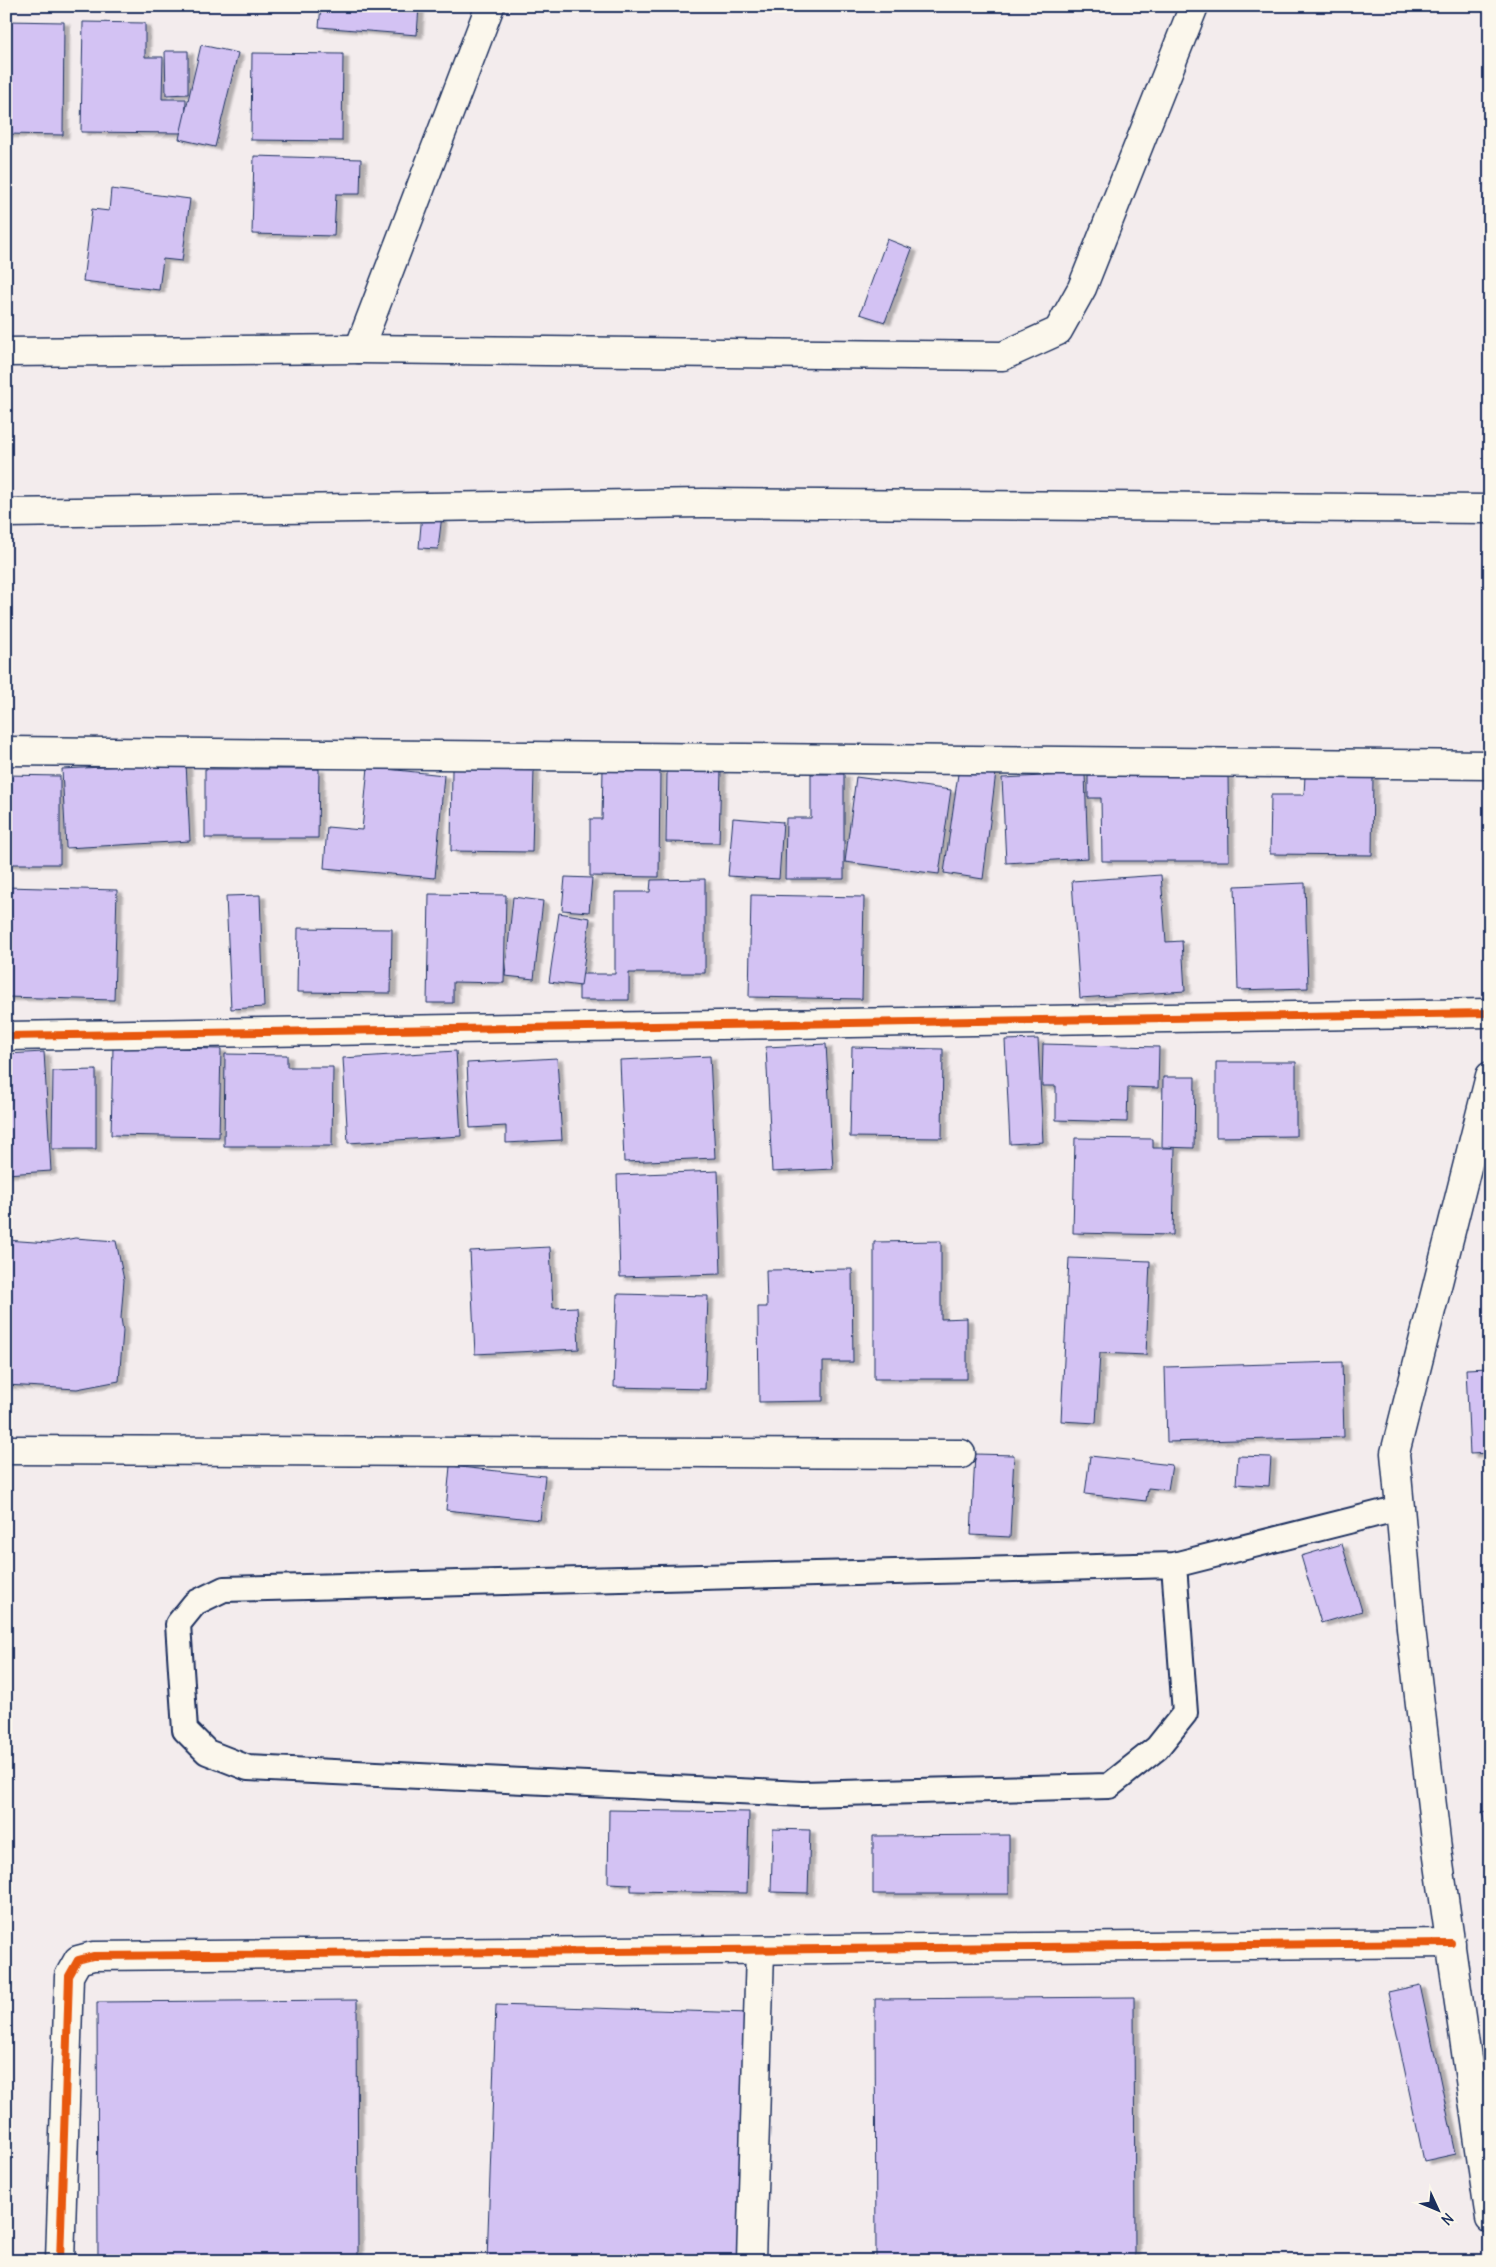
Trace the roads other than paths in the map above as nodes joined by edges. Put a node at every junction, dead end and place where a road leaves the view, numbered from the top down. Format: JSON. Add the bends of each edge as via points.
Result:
{"nodes":[{"id":1,"x":490,"y":6,"type":"edge"},
{"id":2,"x":1194,"y":6,"type":"edge"},
{"id":3,"x":359,"y":349,"type":"junction"},
{"id":4,"x":6,"y":352,"type":"edge"},
{"id":5,"x":1490,"y":509,"type":"edge"},
{"id":6,"x":6,"y":513,"type":"edge"},
{"id":7,"x":6,"y":751,"type":"edge"},
{"id":8,"x":1490,"y":765,"type":"edge"},
{"id":9,"x":1490,"y":1013,"type":"edge"},
{"id":10,"x":6,"y":1036,"type":"edge"},
{"id":11,"x":1490,"y":1076,"type":"edge"},
{"id":12,"x":6,"y":1450,"type":"edge"},
{"id":13,"x":961,"y":1454,"type":"dead end"},
{"id":14,"x":1400,"y":1508,"type":"junction"},
{"id":15,"x":1174,"y":1565,"type":"junction"},
{"id":16,"x":1451,"y":1943,"type":"junction"},
{"id":17,"x":760,"y":1950,"type":"junction"},
{"id":18,"x":1490,"y":2219,"type":"edge"},
{"id":19,"x":60,"y":2261,"type":"edge"},
{"id":20,"x":750,"y":2261,"type":"edge"}],
"edges":[{"from":1,"to":3,"type":"street"},
{"from":2,"to":3,"type":"street","via":[[1082,288],[1058,331],[1003,356]]},
{"from":3,"to":4,"type":"street"},
{"from":5,"to":6,"type":"street","via":[[704,503]]},
{"from":7,"to":8,"type":"street"},
{"from":9,"to":10,"type":"street"},
{"from":11,"to":14,"type":"street","via":[[1395,1453]]},
{"from":12,"to":13,"type":"street"},
{"from":14,"to":15,"type":"lane"},
{"from":14,"to":16,"type":"street","via":[[1412,1637]]},
{"from":15,"to":15,"type":"lane","via":[[224,1589],[195,1603],[178,1624],[185,1730],[207,1752],[248,1768],[802,1794],[1109,1786],[1158,1748],[1185,1713]]},
{"from":16,"to":17,"type":"street"},
{"from":16,"to":18,"type":"street"},
{"from":17,"to":19,"type":"street","via":[[93,1956],[78,1960],[69,1976]]},
{"from":17,"to":20,"type":"street"}]}
